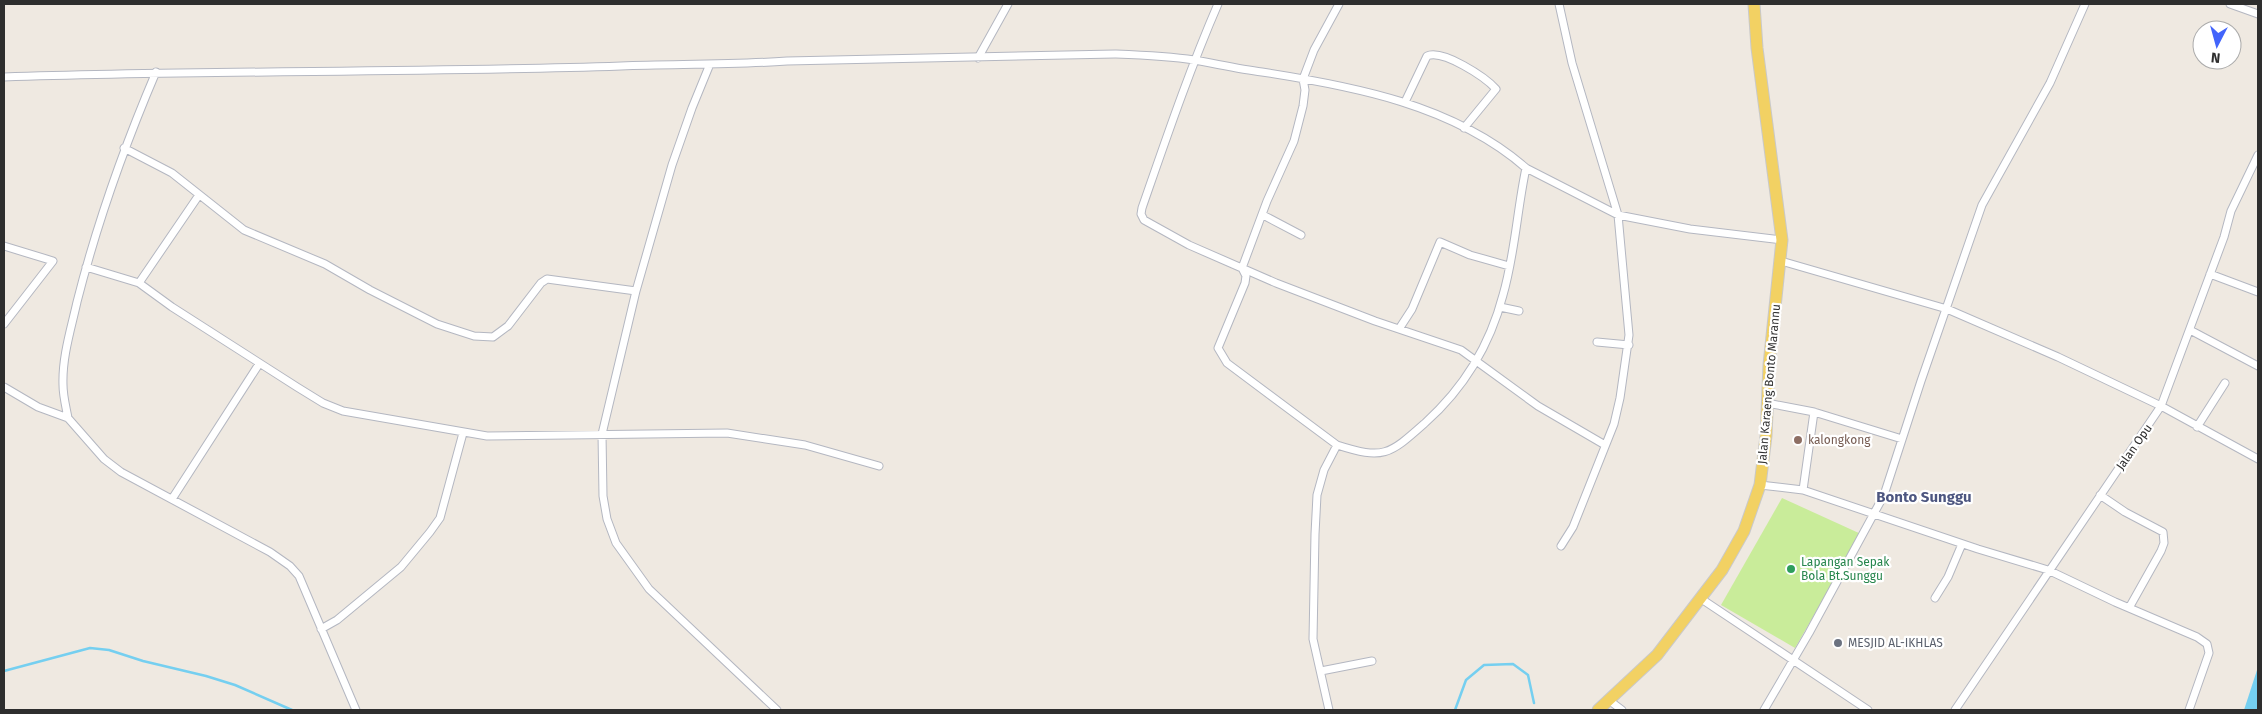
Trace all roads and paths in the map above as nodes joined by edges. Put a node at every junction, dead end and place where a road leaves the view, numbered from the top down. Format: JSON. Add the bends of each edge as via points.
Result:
{"nodes":[{"id":1,"x":1008,"y":4,"type":"edge"},
{"id":2,"x":1218,"y":4,"type":"edge"},
{"id":3,"x":1339,"y":4,"type":"edge"},
{"id":4,"x":1559,"y":4,"type":"edge"},
{"id":5,"x":1754,"y":4,"type":"edge"},
{"id":6,"x":2085,"y":4,"type":"edge"},
{"id":7,"x":2230,"y":4,"type":"edge"},
{"id":8,"x":2258,"y":14,"type":"edge"},
{"id":9,"x":978,"y":58,"type":"junction"},
{"id":10,"x":1194,"y":60,"type":"junction"},
{"id":11,"x":710,"y":64,"type":"junction"},
{"id":12,"x":156,"y":72,"type":"junction"},
{"id":13,"x":4,"y":77,"type":"edge"},
{"id":14,"x":1303,"y":79,"type":"junction"},
{"id":15,"x":1406,"y":102,"type":"junction"},
{"id":16,"x":1464,"y":128,"type":"junction"},
{"id":17,"x":124,"y":148,"type":"junction"},
{"id":18,"x":2258,"y":155,"type":"edge"},
{"id":19,"x":1526,"y":168,"type":"junction"},
{"id":20,"x":199,"y":195,"type":"junction"},
{"id":21,"x":1618,"y":214,"type":"junction"},
{"id":22,"x":1263,"y":215,"type":"junction"},
{"id":23,"x":1300,"y":236,"type":"dead end"},
{"id":24,"x":1782,"y":240,"type":"junction"},
{"id":25,"x":4,"y":246,"type":"edge"},
{"id":26,"x":1780,"y":261,"type":"junction"},
{"id":27,"x":1509,"y":266,"type":"junction"},
{"id":28,"x":86,"y":267,"type":"junction"},
{"id":29,"x":1242,"y":268,"type":"junction"},
{"id":30,"x":2210,"y":274,"type":"junction"},
{"id":31,"x":140,"y":282,"type":"junction"},
{"id":32,"x":636,"y":291,"type":"junction"},
{"id":33,"x":2258,"y":292,"type":"edge"},
{"id":34,"x":1500,"y":307,"type":"junction"},
{"id":35,"x":1947,"y":309,"type":"junction"},
{"id":36,"x":1519,"y":311,"type":"dead end"},
{"id":37,"x":4,"y":324,"type":"edge"},
{"id":38,"x":1399,"y":329,"type":"junction"},
{"id":39,"x":2190,"y":330,"type":"junction"},
{"id":40,"x":1597,"y":342,"type":"dead end"},
{"id":41,"x":1628,"y":345,"type":"junction"},
{"id":42,"x":1478,"y":361,"type":"junction"},
{"id":43,"x":259,"y":364,"type":"junction"},
{"id":44,"x":2258,"y":366,"type":"edge"},
{"id":45,"x":2225,"y":382,"type":"dead end"},
{"id":46,"x":4,"y":387,"type":"edge"},
{"id":47,"x":1767,"y":403,"type":"junction"},
{"id":48,"x":2161,"y":406,"type":"junction"},
{"id":49,"x":1814,"y":412,"type":"junction"},
{"id":50,"x":68,"y":418,"type":"junction"},
{"id":51,"x":2197,"y":428,"type":"junction"},
{"id":52,"x":463,"y":433,"type":"junction"},
{"id":53,"x":602,"y":434,"type":"junction"},
{"id":54,"x":1902,"y":439,"type":"junction"},
{"id":55,"x":1337,"y":445,"type":"junction"},
{"id":56,"x":1605,"y":445,"type":"junction"},
{"id":57,"x":2258,"y":459,"type":"edge"},
{"id":58,"x":879,"y":466,"type":"dead end"},
{"id":59,"x":1760,"y":485,"type":"junction"},
{"id":60,"x":1803,"y":490,"type":"junction"},
{"id":61,"x":2100,"y":495,"type":"junction"},
{"id":62,"x":172,"y":499,"type":"junction"},
{"id":63,"x":1875,"y":514,"type":"junction"},
{"id":64,"x":1962,"y":544,"type":"junction"},
{"id":65,"x":1561,"y":546,"type":"dead end"},
{"id":66,"x":2048,"y":570,"type":"junction"},
{"id":67,"x":1700,"y":598,"type":"junction"},
{"id":68,"x":1935,"y":598,"type":"dead end"},
{"id":69,"x":2129,"y":608,"type":"junction"},
{"id":70,"x":321,"y":629,"type":"junction"},
{"id":71,"x":1793,"y":660,"type":"junction"},
{"id":72,"x":1372,"y":661,"type":"dead end"},
{"id":73,"x":1320,"y":671,"type":"junction"},
{"id":74,"x":1610,"y":700,"type":"junction"},
{"id":75,"x":356,"y":710,"type":"edge"},
{"id":76,"x":778,"y":710,"type":"edge"},
{"id":77,"x":1329,"y":710,"type":"edge"},
{"id":78,"x":1598,"y":710,"type":"edge"},
{"id":79,"x":1622,"y":710,"type":"edge"},
{"id":80,"x":1764,"y":710,"type":"edge"},
{"id":81,"x":1868,"y":710,"type":"edge"},
{"id":82,"x":1955,"y":710,"type":"edge"},
{"id":83,"x":2189,"y":710,"type":"edge"}],
"edges":[{"from":1,"to":9,"type":"street"},
{"from":2,"to":10,"type":"street"},
{"from":3,"to":14,"type":"street","via":[[1320,37]]},
{"from":4,"to":21,"type":"street","via":[[1572,63]]},
{"from":5,"to":24,"type":"main road","name":"Jalan Karaeng Bonto Marannu"},
{"from":6,"to":35,"type":"street","via":[[2050,83],[1982,205]]},
{"from":7,"to":8,"type":"street"},
{"from":9,"to":10,"type":"street","via":[[1115,54]]},
{"from":9,"to":11,"type":"street"},
{"from":10,"to":14,"type":"street"},
{"from":10,"to":29,"type":"street","via":[[1142,208],[1142,218],[1189,245]]},
{"from":11,"to":12,"type":"street"},
{"from":11,"to":32,"type":"street","via":[[672,164]]},
{"from":12,"to":13,"type":"street"},
{"from":12,"to":17,"type":"street"},
{"from":14,"to":15,"type":"street","via":[[1365,90]]},
{"from":14,"to":22,"type":"street","via":[[1303,106],[1294,142]]},
{"from":15,"to":16,"type":"street"},
{"from":15,"to":16,"type":"street","via":[[1427,56],[1434,54],[1457,62],[1496,89]]},
{"from":16,"to":19,"type":"street"},
{"from":17,"to":20,"type":"street","via":[[172,173]]},
{"from":17,"to":28,"type":"street"},
{"from":18,"to":30,"type":"street","name":"Jalan Opu","via":[[2231,211]]},
{"from":19,"to":21,"type":"street"},
{"from":19,"to":27,"type":"street"},
{"from":20,"to":31,"type":"street"},
{"from":20,"to":32,"type":"street","via":[[244,230],[325,264],[437,324],[474,336],[493,337],[508,326],[541,282],[547,279]]},
{"from":21,"to":24,"type":"street","via":[[1690,228]]},
{"from":21,"to":41,"type":"street","via":[[1628,310]]},
{"from":22,"to":23,"type":"street"},
{"from":22,"to":29,"type":"street"},
{"from":24,"to":26,"type":"main road","name":"Jalan Karaeng Bonto Marannu"},
{"from":25,"to":37,"type":"street","via":[[53,261]]},
{"from":26,"to":35,"type":"street"},
{"from":26,"to":47,"type":"main road","name":"Jalan Karaeng Bonto Marannu"},
{"from":27,"to":34,"type":"street"},
{"from":27,"to":38,"type":"street","via":[[1440,242],[1412,309]]},
{"from":28,"to":31,"type":"street"},
{"from":28,"to":50,"type":"street","via":[[64,368]]},
{"from":29,"to":38,"type":"street"},
{"from":29,"to":55,"type":"street","via":[[1245,282],[1219,351],[1228,362]]},
{"from":30,"to":33,"type":"street"},
{"from":30,"to":39,"type":"street","name":"Jalan Opu"},
{"from":31,"to":43,"type":"street"},
{"from":32,"to":53,"type":"street"},
{"from":34,"to":36,"type":"street"},
{"from":34,"to":42,"type":"street"},
{"from":35,"to":48,"type":"street","via":[[2058,356]]},
{"from":35,"to":54,"type":"street"},
{"from":38,"to":42,"type":"street","via":[[1461,350]]},
{"from":39,"to":44,"type":"street"},
{"from":39,"to":48,"type":"street","name":"Jalan Opu"},
{"from":40,"to":41,"type":"street"},
{"from":41,"to":56,"type":"street","via":[[1620,398]]},
{"from":42,"to":55,"type":"street","via":[[1446,403],[1405,441],[1390,450],[1369,455]]},
{"from":42,"to":56,"type":"street","via":[[1538,406]]},
{"from":43,"to":52,"type":"street","via":[[332,407]]},
{"from":43,"to":62,"type":"street"},
{"from":45,"to":51,"type":"street"},
{"from":46,"to":50,"type":"street","via":[[38,407]]},
{"from":47,"to":49,"type":"street"},
{"from":47,"to":59,"type":"main road","name":"Jalan Karaeng Bonto Marannu"},
{"from":48,"to":51,"type":"street"},
{"from":48,"to":61,"type":"street","name":"Jalan Opu"},
{"from":49,"to":54,"type":"street"},
{"from":49,"to":60,"type":"street"},
{"from":50,"to":62,"type":"street","via":[[109,463]]},
{"from":51,"to":57,"type":"street"},
{"from":52,"to":53,"type":"street","via":[[515,436]]},
{"from":52,"to":70,"type":"street","via":[[440,518],[430,532],[401,567],[338,620]]},
{"from":53,"to":58,"type":"street","via":[[727,433],[805,446]]},
{"from":53,"to":76,"type":"street","via":[[605,508],[611,533],[624,556],[649,589]]},
{"from":54,"to":63,"type":"street"},
{"from":55,"to":73,"type":"street","via":[[1324,470],[1317,495],[1313,639]]},
{"from":56,"to":65,"type":"street","via":[[1573,526]]},
{"from":59,"to":60,"type":"street"},
{"from":59,"to":67,"type":"main road","name":"Jalan Karaeng Bonto Marannu","via":[[1738,542]]},
{"from":60,"to":63,"type":"street"},
{"from":61,"to":66,"type":"street","name":"Jalan Opu"},
{"from":61,"to":69,"type":"street","via":[[2163,532],[2161,551]]},
{"from":62,"to":70,"type":"street","via":[[290,566],[299,576]]},
{"from":63,"to":64,"type":"street"},
{"from":63,"to":71,"type":"street"},
{"from":64,"to":66,"type":"street"},
{"from":64,"to":68,"type":"street"},
{"from":66,"to":69,"type":"street"},
{"from":66,"to":82,"type":"street","name":"Jalan Opu"},
{"from":67,"to":71,"type":"street"},
{"from":67,"to":74,"type":"main road","name":"Jalan Karaeng Bonto Marannu","via":[[1657,655]]},
{"from":69,"to":83,"type":"street","via":[[2207,644],[2208,653]]},
{"from":70,"to":75,"type":"street"},
{"from":71,"to":80,"type":"street"},
{"from":71,"to":81,"type":"street"},
{"from":72,"to":73,"type":"street"},
{"from":73,"to":77,"type":"street"},
{"from":74,"to":78,"type":"main road","name":"Jalan Karaeng Bonto Marannu"},
{"from":74,"to":79,"type":"street"}]}
